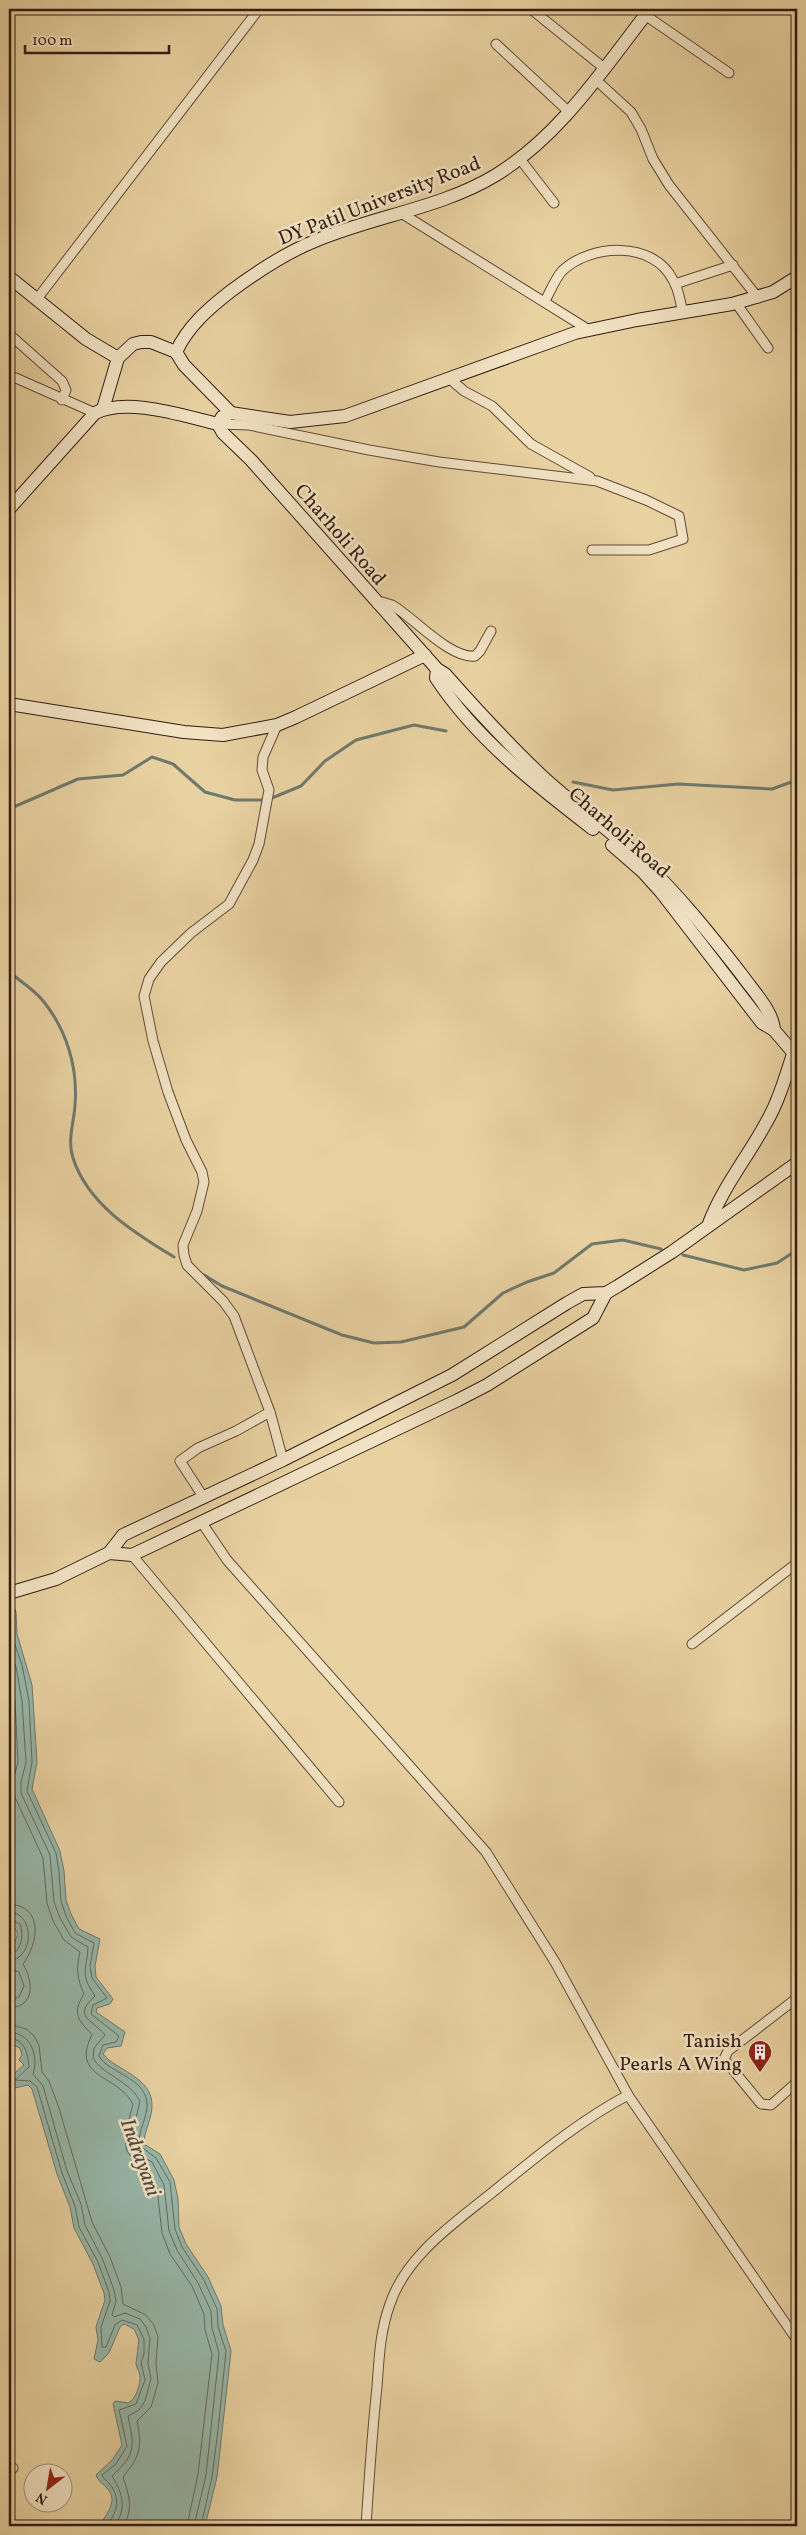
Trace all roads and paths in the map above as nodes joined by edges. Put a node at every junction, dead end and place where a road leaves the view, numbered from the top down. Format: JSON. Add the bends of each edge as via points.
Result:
{"nodes":[{"id":1,"x":259,"y":9,"type":"edge"},
{"id":2,"x":531,"y":9,"type":"edge"},
{"id":3,"x":647,"y":12,"type":"edge"},
{"id":4,"x":496,"y":44,"type":"dead end"},
{"id":5,"x":604,"y":68,"type":"junction"},
{"id":6,"x":729,"y":73,"type":"dead end"},
{"id":7,"x":595,"y":79,"type":"junction"},
{"id":8,"x":569,"y":112,"type":"junction"},
{"id":9,"x":520,"y":159,"type":"junction"},
{"id":10,"x":554,"y":203,"type":"dead end"},
{"id":11,"x":401,"y":213,"type":"junction"},
{"id":12,"x":733,"y":265,"type":"junction"},
{"id":13,"x":9,"y":276,"type":"edge"},
{"id":14,"x":797,"y":277,"type":"edge"},
{"id":15,"x":675,"y":284,"type":"junction"},
{"id":16,"x":758,"y":298,"type":"junction"},
{"id":17,"x":37,"y":299,"type":"junction"},
{"id":18,"x":545,"y":301,"type":"junction"},
{"id":19,"x":736,"y":303,"type":"junction"},
{"id":20,"x":683,"y":313,"type":"junction"},
{"id":21,"x":589,"y":330,"type":"junction"},
{"id":22,"x":9,"y":334,"type":"edge"},
{"id":23,"x":768,"y":348,"type":"dead end"},
{"id":24,"x":176,"y":352,"type":"junction"},
{"id":25,"x":118,"y":358,"type":"junction"},
{"id":26,"x":9,"y":375,"type":"edge"},
{"id":27,"x":449,"y":378,"type":"junction"},
{"id":28,"x":62,"y":400,"type":"junction"},
{"id":29,"x":99,"y":411,"type":"junction"},
{"id":30,"x":231,"y":413,"type":"junction"},
{"id":31,"x":218,"y":424,"type":"junction"},
{"id":32,"x":597,"y":481,"type":"junction"},
{"id":33,"x":9,"y":508,"type":"edge"},
{"id":34,"x":592,"y":550,"type":"dead end"},
{"id":35,"x":377,"y":604,"type":"junction"},
{"id":36,"x":491,"y":631,"type":"dead end"},
{"id":37,"x":425,"y":655,"type":"junction"},
{"id":38,"x":9,"y":704,"type":"edge"},
{"id":39,"x":277,"y":724,"type":"junction"},
{"id":40,"x":796,"y":1054,"type":"edge"},
{"id":41,"x":797,"y":1164,"type":"edge"},
{"id":42,"x":708,"y":1226,"type":"junction"},
{"id":43,"x":606,"y":1293,"type":"junction"},
{"id":44,"x":270,"y":1412,"type":"junction"},
{"id":45,"x":283,"y":1460,"type":"junction"},
{"id":46,"x":204,"y":1498,"type":"junction"},
{"id":47,"x":202,"y":1523,"type":"junction"},
{"id":48,"x":109,"y":1553,"type":"junction"},
{"id":49,"x":132,"y":1555,"type":"junction"},
{"id":50,"x":797,"y":1563,"type":"edge"},
{"id":51,"x":9,"y":1593,"type":"edge"},
{"id":52,"x":692,"y":1644,"type":"dead end"},
{"id":53,"x":339,"y":1802,"type":"dead end"},
{"id":54,"x":797,"y":1998,"type":"edge"},
{"id":55,"x":797,"y":2082,"type":"edge"},
{"id":56,"x":628,"y":2095,"type":"junction"},
{"id":57,"x":797,"y":2340,"type":"edge"},
{"id":58,"x":366,"y":2526,"type":"edge"}],
"edges":[{"from":1,"to":17,"type":"street"},
{"from":2,"to":5,"type":"street"},
{"from":3,"to":5,"type":"street","name":"DY Patil University Road"},
{"from":3,"to":6,"type":"street"},
{"from":4,"to":8,"type":"street"},
{"from":5,"to":7,"type":"street","name":"DY Patil University Road"},
{"from":7,"to":8,"type":"street","name":"DY Patil University Road"},
{"from":7,"to":12,"type":"street","via":[[630,112],[668,185]]},
{"from":8,"to":9,"type":"street","name":"DY Patil University Road"},
{"from":9,"to":10,"type":"street"},
{"from":9,"to":11,"type":"street","name":"DY Patil University Road","via":[[479,185]]},
{"from":11,"to":18,"type":"street"},
{"from":11,"to":24,"type":"street","name":"DY Patil University Road","via":[[317,240],[282,256],[219,300],[194,323]]},
{"from":12,"to":15,"type":"street"},
{"from":12,"to":16,"type":"street"},
{"from":13,"to":17,"type":"street"},
{"from":14,"to":16,"type":"street"},
{"from":15,"to":18,"type":"street","via":[[655,260],[614,250],[582,256],[561,272]]},
{"from":15,"to":20,"type":"street"},
{"from":16,"to":19,"type":"street"},
{"from":17,"to":25,"type":"street","via":[[86,339]]},
{"from":18,"to":21,"type":"street"},
{"from":19,"to":20,"type":"street"},
{"from":19,"to":23,"type":"street"},
{"from":20,"to":21,"type":"street"},
{"from":21,"to":27,"type":"street"},
{"from":22,"to":28,"type":"street","via":[[62,381],[66,390]]},
{"from":24,"to":25,"type":"street","via":[[151,342],[141,342],[133,344]]},
{"from":24,"to":30,"type":"street","via":[[184,365]]},
{"from":25,"to":29,"type":"street"},
{"from":26,"to":28,"type":"street"},
{"from":27,"to":30,"type":"street","via":[[345,416],[290,422]]},
{"from":27,"to":32,"type":"street","via":[[464,391],[492,406],[531,444]]},
{"from":28,"to":29,"type":"street"},
{"from":29,"to":31,"type":"street","via":[[148,408]]},
{"from":29,"to":33,"type":"street"},
{"from":30,"to":31,"type":"street","via":[[222,417]]},
{"from":31,"to":32,"type":"street","via":[[249,426],[438,462]]},
{"from":31,"to":35,"type":"street","name":"Charholi Road"},
{"from":32,"to":34,"type":"street","via":[[679,516],[683,539],[649,550]]},
{"from":35,"to":36,"type":"street","via":[[392,605],[443,644],[464,655],[475,656]]},
{"from":35,"to":37,"type":"street","name":"Charholi Road"},
{"from":37,"to":39,"type":"street"},
{"from":37,"to":40,"type":"street","name":"Charholi Road","via":[[437,669],[436,678],[472,724],[534,783],[594,825],[643,872],[762,1023],[774,1030]]},
{"from":38,"to":39,"type":"street","via":[[184,732],[223,735]]},
{"from":39,"to":44,"type":"street","via":[[263,757],[262,770],[269,790],[260,844],[253,860],[229,904],[172,949],[149,979],[144,996],[168,1092],[204,1182],[197,1211],[183,1244],[187,1265],[234,1316]]},
{"from":40,"to":42,"type":"street","via":[[767,1121],[727,1185]]},
{"from":41,"to":42,"type":"street"},
{"from":42,"to":43,"type":"street"},
{"from":43,"to":45,"type":"street","via":[[583,1294],[452,1375]]},
{"from":43,"to":47,"type":"street","via":[[592,1318],[487,1385]]},
{"from":44,"to":45,"type":"street"},
{"from":44,"to":46,"type":"street","via":[[236,1432],[198,1448],[180,1461]]},
{"from":45,"to":46,"type":"street"},
{"from":46,"to":48,"type":"street","via":[[123,1535]]},
{"from":47,"to":49,"type":"street"},
{"from":47,"to":56,"type":"street","via":[[227,1560],[486,1852],[555,1962]]},
{"from":48,"to":49,"type":"street"},
{"from":48,"to":51,"type":"street","via":[[56,1579]]},
{"from":49,"to":53,"type":"street"},
{"from":50,"to":52,"type":"street"},
{"from":54,"to":55,"type":"street","via":[[728,2051],[724,2060],[761,2104],[771,2105]]},
{"from":56,"to":57,"type":"street"},
{"from":56,"to":58,"type":"street","via":[[562,2136],[444,2232],[404,2278],[390,2302],[381,2342]]}]}
